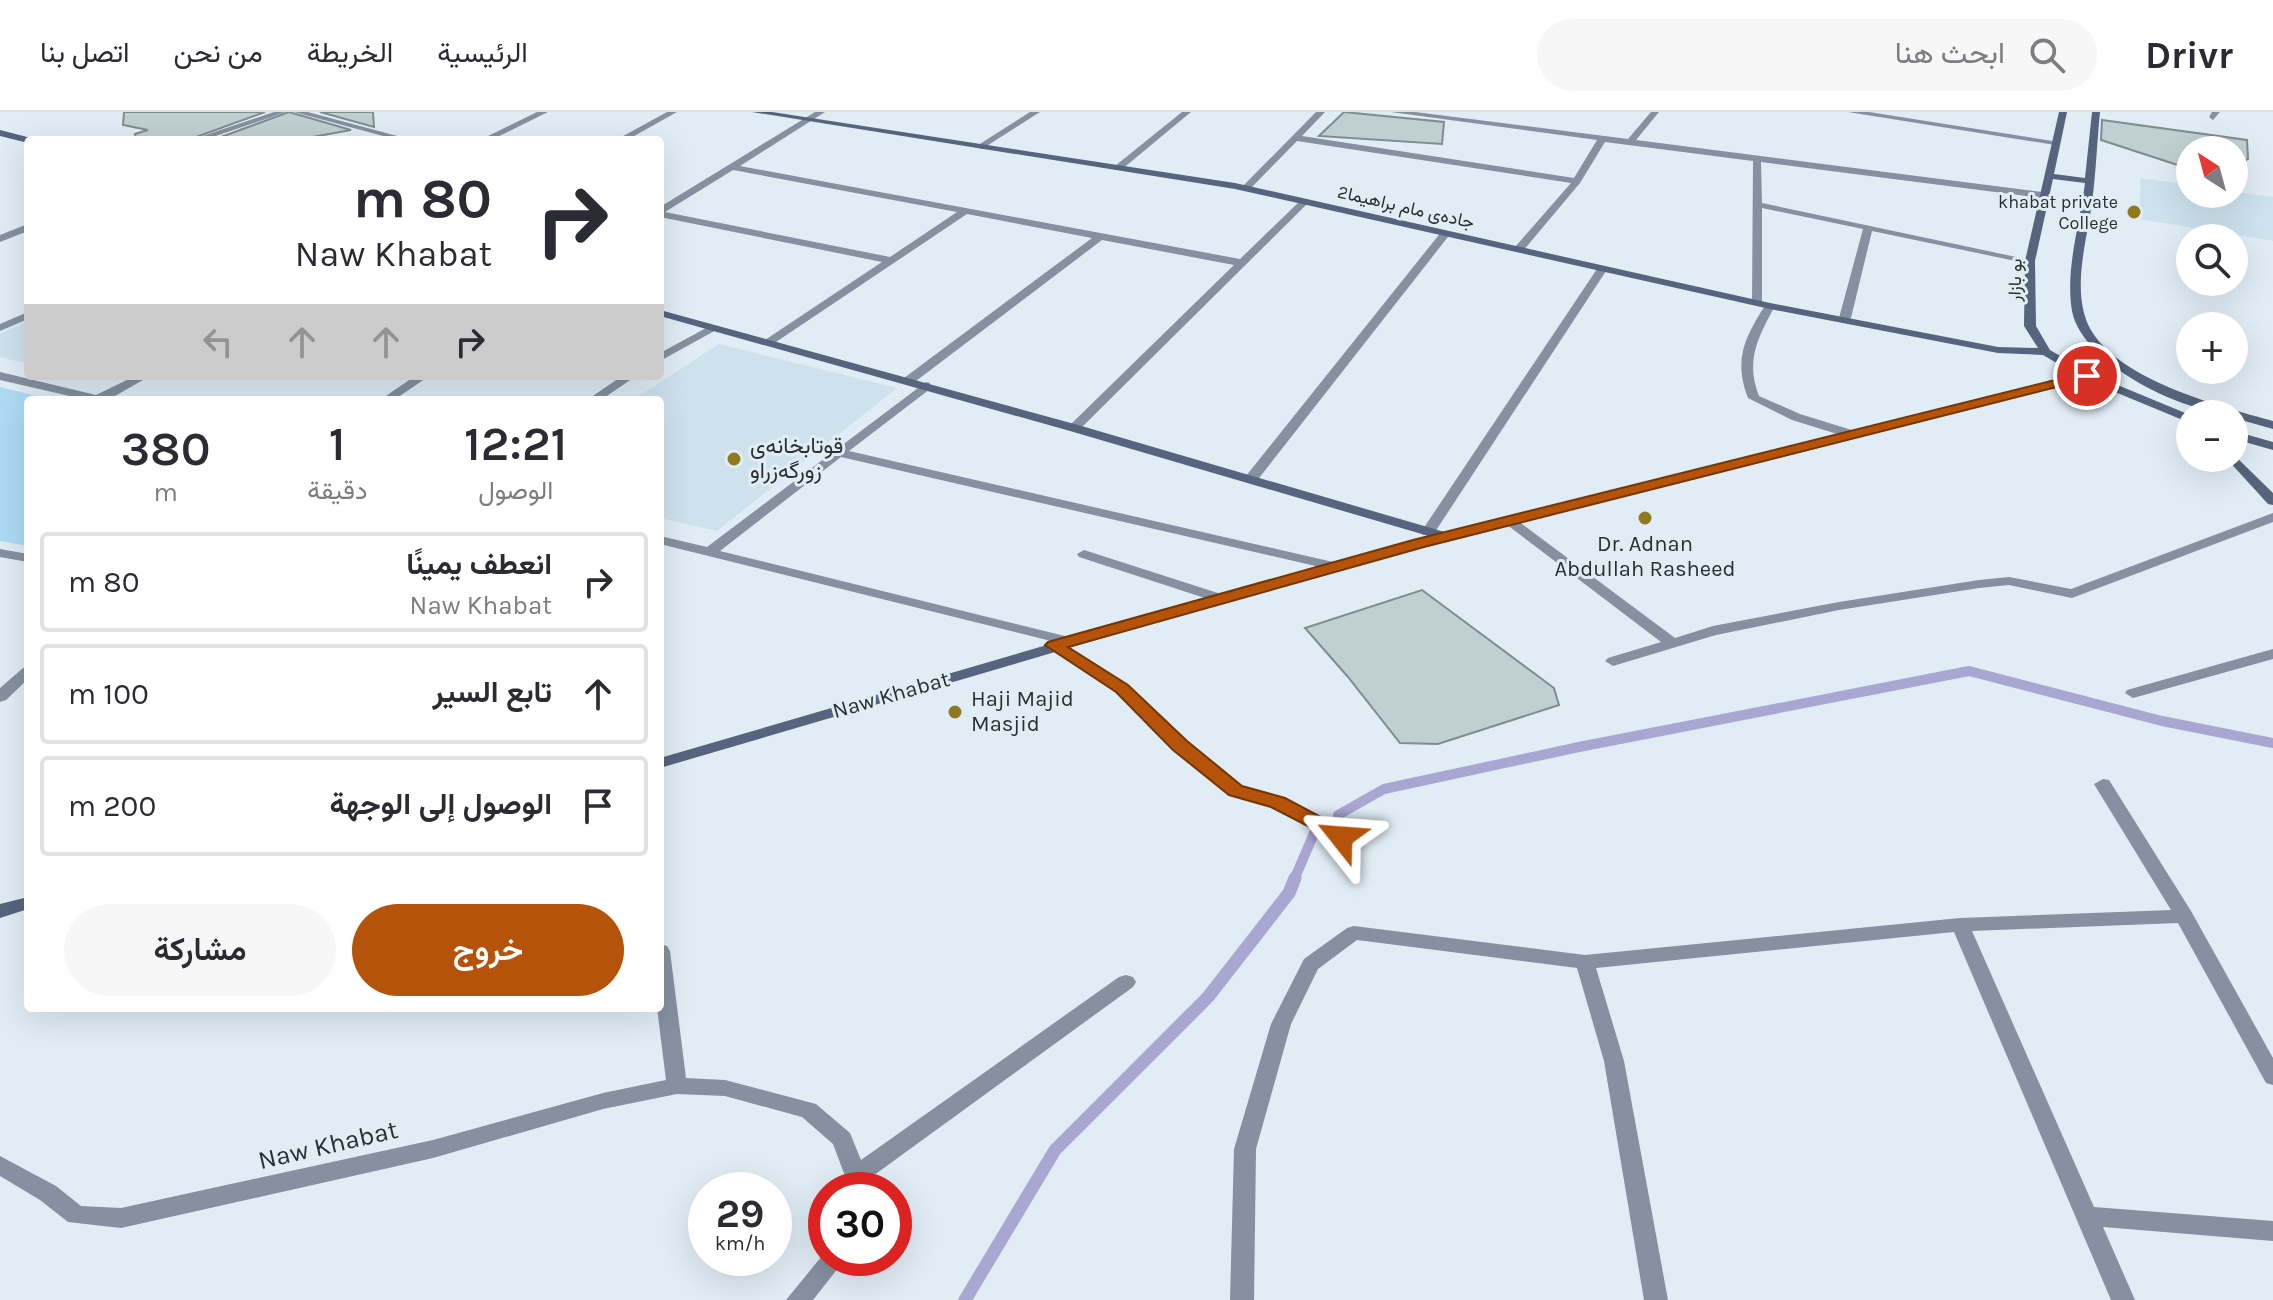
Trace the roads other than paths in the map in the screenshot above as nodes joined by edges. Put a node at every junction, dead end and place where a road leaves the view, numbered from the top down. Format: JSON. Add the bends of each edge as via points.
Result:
{"nodes":[{"id":1,"x":282,"y":112,"type":"edge"},
{"id":2,"x":298,"y":112,"type":"edge"},
{"id":3,"x":544,"y":112,"type":"edge"},
{"id":4,"x":673,"y":112,"type":"edge"},
{"id":5,"x":756,"y":112,"type":"edge"},
{"id":6,"x":821,"y":112,"type":"edge"},
{"id":7,"x":1036,"y":112,"type":"edge"},
{"id":8,"x":1187,"y":112,"type":"edge"},
{"id":9,"x":1321,"y":112,"type":"edge"},
{"id":10,"x":1395,"y":112,"type":"edge"},
{"id":11,"x":1655,"y":112,"type":"edge"},
{"id":12,"x":1852,"y":112,"type":"edge"},
{"id":13,"x":2063,"y":112,"type":"edge"},
{"id":14,"x":2096,"y":112,"type":"edge"},
{"id":15,"x":811,"y":121,"type":"junction"},
{"id":16,"x":0,"y":133,"type":"edge"},
{"id":17,"x":207,"y":136,"type":"edge"},
{"id":18,"x":392,"y":136,"type":"edge"},
{"id":19,"x":493,"y":136,"type":"edge"},
{"id":20,"x":628,"y":136,"type":"edge"},
{"id":21,"x":1295,"y":138,"type":"junction"},
{"id":22,"x":24,"y":139,"type":"edge"},
{"id":23,"x":1602,"y":139,"type":"junction"},
{"id":24,"x":1630,"y":142,"type":"junction"},
{"id":25,"x":2055,"y":142,"type":"junction"},
{"id":26,"x":979,"y":147,"type":"junction"},
{"id":27,"x":1757,"y":159,"type":"junction"},
{"id":28,"x":733,"y":167,"type":"junction"},
{"id":29,"x":1118,"y":168,"type":"junction"},
{"id":30,"x":2050,"y":176,"type":"junction"},
{"id":31,"x":1577,"y":181,"type":"junction"},
{"id":32,"x":2089,"y":181,"type":"junction"},
{"id":33,"x":1246,"y":188,"type":"junction"},
{"id":34,"x":2042,"y":195,"type":"junction"},
{"id":35,"x":664,"y":196,"type":"edge"},
{"id":36,"x":679,"y":199,"type":"junction"},
{"id":37,"x":1305,"y":201,"type":"junction"},
{"id":38,"x":1759,"y":205,"type":"junction"},
{"id":39,"x":664,"y":209,"type":"edge"},
{"id":40,"x":965,"y":211,"type":"junction"},
{"id":41,"x":664,"y":213,"type":"edge"},
{"id":42,"x":0,"y":225,"type":"edge"},
{"id":43,"x":23,"y":228,"type":"edge"},
{"id":44,"x":1868,"y":229,"type":"junction"},
{"id":45,"x":1446,"y":233,"type":"junction"},
{"id":46,"x":1100,"y":236,"type":"junction"},
{"id":47,"x":0,"y":239,"type":"edge"},
{"id":48,"x":1519,"y":249,"type":"junction"},
{"id":49,"x":890,"y":260,"type":"junction"},
{"id":50,"x":2030,"y":261,"type":"junction"},
{"id":51,"x":1242,"y":263,"type":"junction"},
{"id":52,"x":1603,"y":268,"type":"junction"},
{"id":53,"x":1757,"y":303,"type":"junction"},
{"id":54,"x":1770,"y":306,"type":"junction"},
{"id":55,"x":664,"y":314,"type":"edge"},
{"id":56,"x":24,"y":317,"type":"edge"},
{"id":57,"x":1845,"y":318,"type":"junction"},
{"id":58,"x":0,"y":328,"type":"edge"},
{"id":59,"x":712,"y":329,"type":"junction"},
{"id":60,"x":769,"y":342,"type":"junction"},
{"id":61,"x":2046,"y":352,"type":"junction"},
{"id":62,"x":664,"y":356,"type":"edge"},
{"id":63,"x":0,"y":376,"type":"edge"},
{"id":64,"x":2087,"y":376,"type":"junction"},
{"id":65,"x":137,"y":380,"type":"edge"},
{"id":66,"x":417,"y":380,"type":"edge"},
{"id":67,"x":624,"y":380,"type":"edge"},
{"id":68,"x":908,"y":381,"type":"junction"},
{"id":69,"x":926,"y":386,"type":"junction"},
{"id":70,"x":83,"y":396,"type":"edge"},
{"id":71,"x":107,"y":396,"type":"edge"},
{"id":72,"x":392,"y":396,"type":"edge"},
{"id":73,"x":599,"y":396,"type":"edge"},
{"id":74,"x":2176,"y":413,"type":"edge"},
{"id":75,"x":2273,"y":425,"type":"edge"},
{"id":76,"x":1074,"y":428,"type":"junction"},
{"id":77,"x":1854,"y":435,"type":"junction"},
{"id":78,"x":2248,"y":439,"type":"edge"},
{"id":79,"x":2273,"y":446,"type":"edge"},
{"id":80,"x":839,"y":453,"type":"junction"},
{"id":81,"x":2245,"y":472,"type":"edge"},
{"id":82,"x":1251,"y":479,"type":"junction"},
{"id":83,"x":2273,"y":501,"type":"edge"},
{"id":84,"x":2273,"y":517,"type":"edge"},
{"id":85,"x":1509,"y":521,"type":"junction"},
{"id":86,"x":1428,"y":532,"type":"junction"},
{"id":87,"x":1445,"y":537,"type":"junction"},
{"id":88,"x":664,"y":541,"type":"edge"},
{"id":89,"x":710,"y":552,"type":"junction"},
{"id":90,"x":0,"y":553,"type":"edge"},
{"id":91,"x":1084,"y":554,"type":"dead end"},
{"id":92,"x":24,"y":557,"type":"edge"},
{"id":93,"x":1333,"y":566,"type":"junction"},
{"id":94,"x":1219,"y":598,"type":"junction"},
{"id":95,"x":1061,"y":643,"type":"junction"},
{"id":96,"x":1674,"y":644,"type":"junction"},
{"id":97,"x":2273,"y":654,"type":"edge"},
{"id":98,"x":1613,"y":661,"type":"dead end"},
{"id":99,"x":24,"y":675,"type":"edge"},
{"id":100,"x":2133,"y":693,"type":"dead end"},
{"id":101,"x":0,"y":697,"type":"edge"},
{"id":102,"x":664,"y":762,"type":"edge"},
{"id":103,"x":2103,"y":784,"type":"dead end"},
{"id":104,"x":1341,"y":837,"type":"dead end"},
{"id":105,"x":24,"y":904,"type":"edge"},
{"id":106,"x":0,"y":911,"type":"edge"},
{"id":107,"x":2184,"y":916,"type":"junction"},
{"id":108,"x":1960,"y":925,"type":"junction"},
{"id":109,"x":1585,"y":962,"type":"junction"},
{"id":110,"x":1126,"y":982,"type":"dead end"},
{"id":111,"x":664,"y":983,"type":"edge"},
{"id":112,"x":2273,"y":1077,"type":"edge"},
{"id":113,"x":677,"y":1086,"type":"junction"},
{"id":114,"x":0,"y":1165,"type":"edge"},
{"id":115,"x":852,"y":1172,"type":"edge"},
{"id":116,"x":870,"y":1172,"type":"edge"},
{"id":117,"x":2086,"y":1216,"type":"junction"},
{"id":118,"x":2273,"y":1231,"type":"edge"},
{"id":119,"x":821,"y":1276,"type":"edge"},
{"id":120,"x":798,"y":1300,"type":"edge"},
{"id":121,"x":1242,"y":1300,"type":"edge"},
{"id":122,"x":1656,"y":1300,"type":"edge"},
{"id":123,"x":2123,"y":1300,"type":"edge"}],
"edges":[{"from":1,"to":17,"type":"street"},
{"from":2,"to":18,"type":"street"},
{"from":3,"to":19,"type":"street"},
{"from":4,"to":20,"type":"street"},
{"from":5,"to":15,"type":"street","name":"جادەی مام براهیما2"},
{"from":6,"to":15,"type":"street"},
{"from":7,"to":26,"type":"street"},
{"from":8,"to":29,"type":"street"},
{"from":9,"to":21,"type":"street"},
{"from":10,"to":23,"type":"street"},
{"from":11,"to":24,"type":"street"},
{"from":12,"to":25,"type":"street"},
{"from":13,"to":25,"type":"street","name":"بو بازار"},
{"from":14,"to":32,"type":"street"},
{"from":15,"to":26,"type":"street","name":"جادەی مام براهیما2"},
{"from":15,"to":28,"type":"street"},
{"from":16,"to":22,"type":"street"},
{"from":21,"to":31,"type":"street"},
{"from":21,"to":33,"type":"street"},
{"from":23,"to":24,"type":"street"},
{"from":23,"to":31,"type":"street"},
{"from":24,"to":27,"type":"street"},
{"from":25,"to":30,"type":"street","name":"بو بازار"},
{"from":26,"to":29,"type":"street","name":"جادەی مام براهیما2"},
{"from":27,"to":34,"type":"street"},
{"from":27,"to":38,"type":"street"},
{"from":28,"to":36,"type":"street"},
{"from":28,"to":40,"type":"street"},
{"from":29,"to":33,"type":"street","name":"جادەی مام براهیما2"},
{"from":30,"to":32,"type":"street"},
{"from":30,"to":34,"type":"street","name":"بو بازار"},
{"from":31,"to":48,"type":"street"},
{"from":32,"to":75,"type":"street","via":[[2077,272],[2080,322],[2102,350],[2138,377],[2185,398]]},
{"from":33,"to":37,"type":"street","name":"جادەی مام براهیما2"},
{"from":34,"to":50,"type":"street","name":"بو بازار"},
{"from":35,"to":36,"type":"street"},
{"from":36,"to":39,"type":"street"},
{"from":37,"to":45,"type":"street","name":"جادەی مام براهیما2"},
{"from":37,"to":51,"type":"street"},
{"from":38,"to":44,"type":"street"},
{"from":38,"to":53,"type":"street"},
{"from":40,"to":46,"type":"street"},
{"from":40,"to":49,"type":"street"},
{"from":41,"to":49,"type":"street"},
{"from":42,"to":43,"type":"street"},
{"from":43,"to":47,"type":"street"},
{"from":44,"to":50,"type":"street"},
{"from":44,"to":57,"type":"street"},
{"from":45,"to":48,"type":"street","name":"جادەی مام براهیما2"},
{"from":45,"to":82,"type":"street"},
{"from":46,"to":51,"type":"street"},
{"from":46,"to":68,"type":"street"},
{"from":48,"to":52,"type":"street","name":"جادەی مام براهیما2"},
{"from":49,"to":60,"type":"street"},
{"from":50,"to":61,"type":"street","name":"بو بازار","via":[[2030,326]]},
{"from":51,"to":76,"type":"street"},
{"from":52,"to":53,"type":"street","name":"جادەی مام براهیما2"},
{"from":52,"to":86,"type":"street"},
{"from":53,"to":54,"type":"street","name":"جادەی مام براهیما2"},
{"from":54,"to":57,"type":"street","name":"جادەی مام براهیما2"},
{"from":54,"to":77,"type":"street","via":[[1751,338],[1744,376],[1754,398]]},
{"from":55,"to":59,"type":"street"},
{"from":56,"to":58,"type":"street"},
{"from":57,"to":61,"type":"street","name":"جادەی مام براهیما2","via":[[1998,350]]},
{"from":59,"to":60,"type":"street"},
{"from":59,"to":62,"type":"street"},
{"from":60,"to":68,"type":"street"},
{"from":61,"to":64,"type":"street"},
{"from":63,"to":70,"type":"street"},
{"from":64,"to":74,"type":"street"},
{"from":64,"to":77,"type":"street","name":"Naw Khabat"},
{"from":65,"to":71,"type":"street"},
{"from":66,"to":72,"type":"street"},
{"from":67,"to":73,"type":"street"},
{"from":68,"to":69,"type":"street"},
{"from":69,"to":76,"type":"street"},
{"from":69,"to":80,"type":"street"},
{"from":76,"to":82,"type":"street"},
{"from":77,"to":85,"type":"street","name":"Naw Khabat"},
{"from":78,"to":79,"type":"street"},
{"from":80,"to":89,"type":"street"},
{"from":80,"to":93,"type":"street"},
{"from":81,"to":83,"type":"street"},
{"from":82,"to":86,"type":"street"},
{"from":84,"to":96,"type":"street","via":[[2072,594],[2009,581],[1979,584],[1793,615]]},
{"from":85,"to":87,"type":"street","name":"Naw Khabat"},
{"from":85,"to":96,"type":"street"},
{"from":86,"to":87,"type":"street"},
{"from":87,"to":93,"type":"street","name":"Naw Khabat"},
{"from":88,"to":89,"type":"street"},
{"from":89,"to":95,"type":"street"},
{"from":90,"to":92,"type":"street"},
{"from":91,"to":94,"type":"street"},
{"from":93,"to":94,"type":"street","name":"Naw Khabat"},
{"from":94,"to":95,"type":"street","name":"Naw Khabat"},
{"from":95,"to":102,"type":"street","name":"Naw Khabat"},
{"from":95,"to":104,"type":"street","via":[[1122,689],[1180,746],[1236,790],[1278,803]]},
{"from":96,"to":98,"type":"street"},
{"from":97,"to":100,"type":"street"},
{"from":99,"to":101,"type":"street"},
{"from":103,"to":107,"type":"street"},
{"from":105,"to":106,"type":"street"},
{"from":107,"to":108,"type":"street"},
{"from":107,"to":112,"type":"street"},
{"from":108,"to":109,"type":"street"},
{"from":108,"to":117,"type":"street"},
{"from":109,"to":121,"type":"street","via":[[1354,933],[1311,964],[1281,1024],[1245,1149]]},
{"from":109,"to":122,"type":"street","via":[[1614,1061]]},
{"from":110,"to":116,"type":"street"},
{"from":111,"to":113,"type":"street"},
{"from":113,"to":114,"type":"street","name":"Naw Khabat","via":[[433,1149],[121,1218],[76,1215]]},
{"from":113,"to":115,"type":"street","name":"Naw Khabat","via":[[725,1088],[809,1110],[842,1139]]},
{"from":117,"to":118,"type":"street"},
{"from":117,"to":123,"type":"street"},
{"from":119,"to":120,"type":"street"}]}
